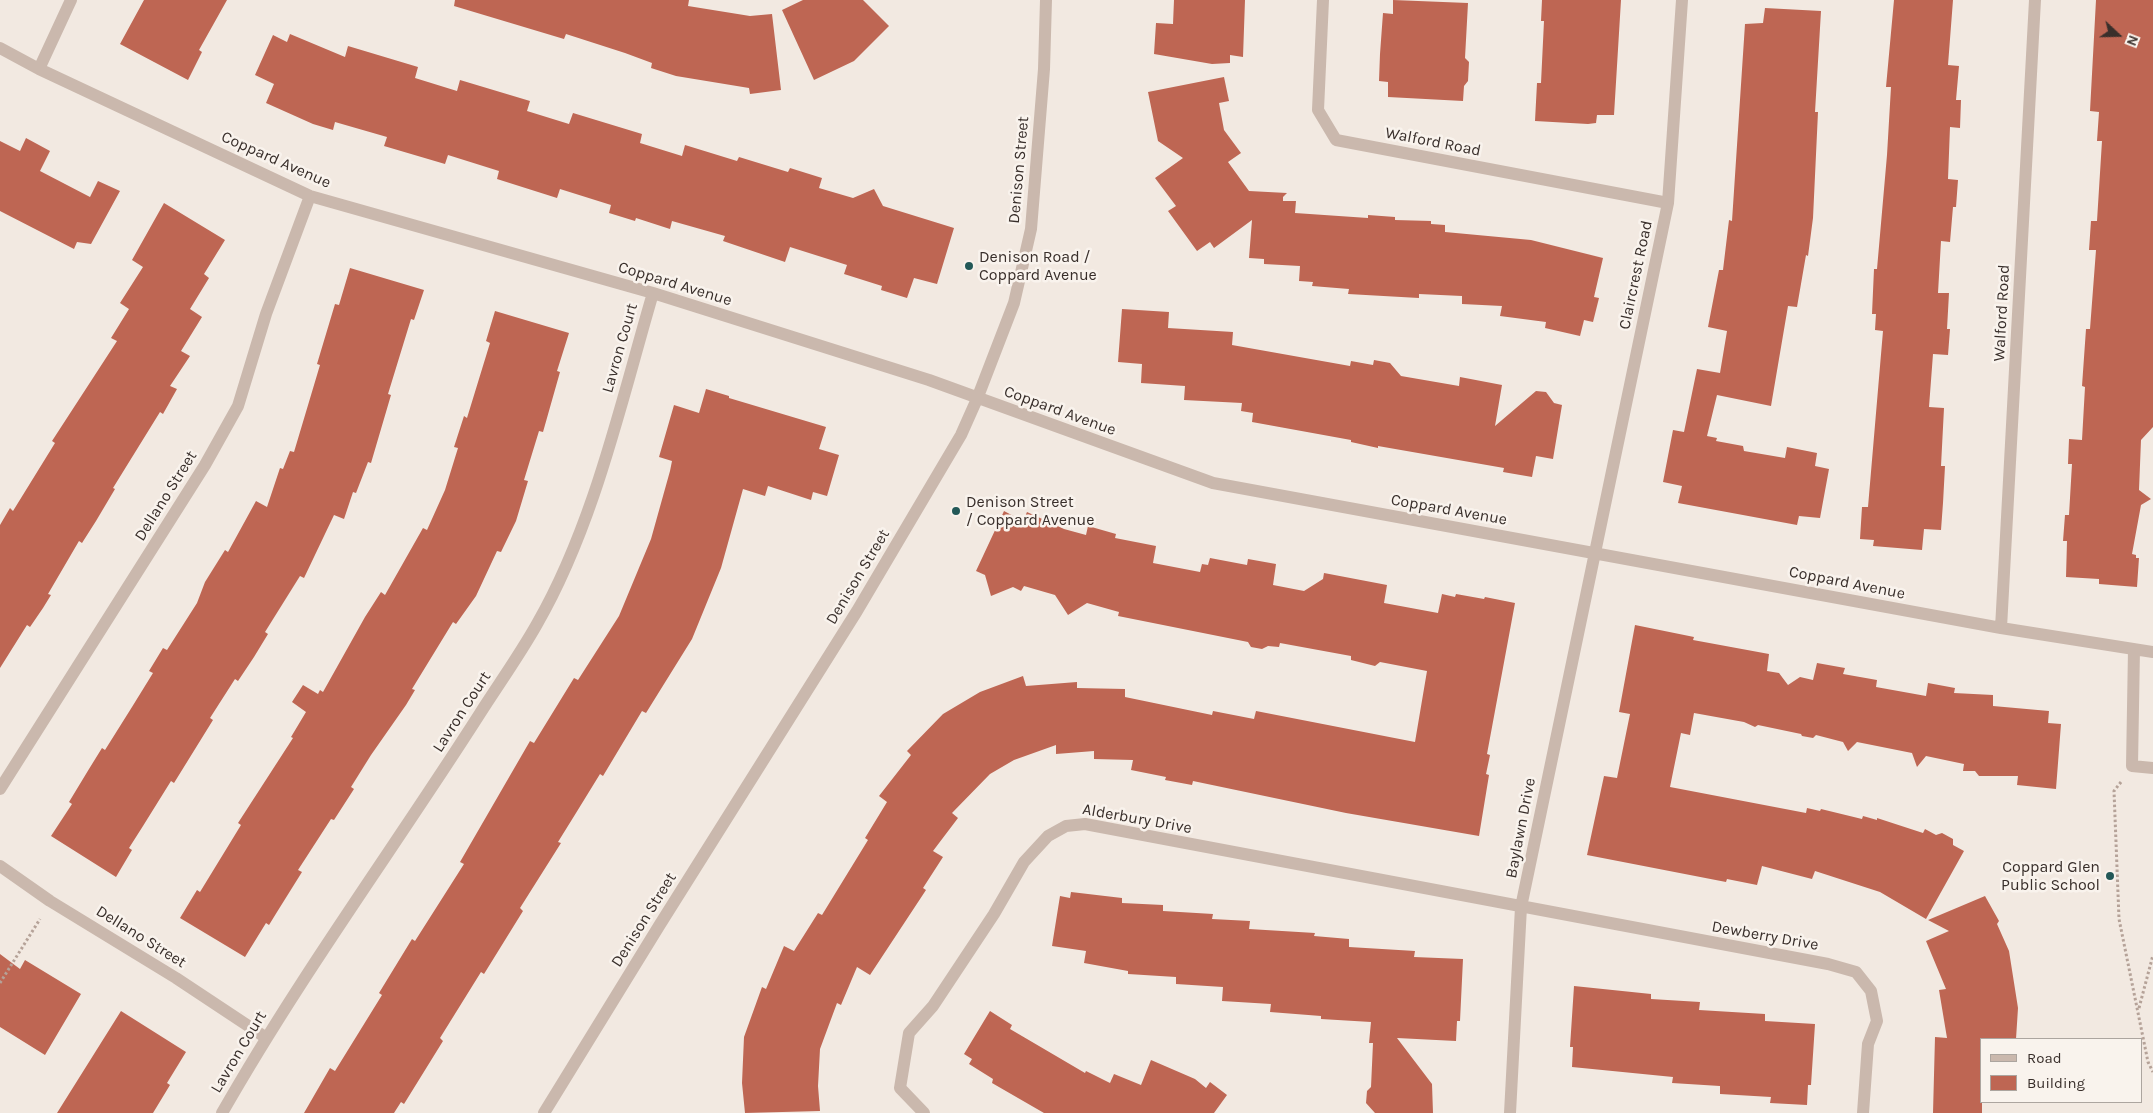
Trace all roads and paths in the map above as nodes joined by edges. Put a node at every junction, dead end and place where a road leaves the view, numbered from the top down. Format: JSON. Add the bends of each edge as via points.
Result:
{"nodes":[{"id":1,"x":71,"y":0,"type":"edge"},
{"id":2,"x":1046,"y":0,"type":"edge"},
{"id":3,"x":1323,"y":0,"type":"edge"},
{"id":4,"x":1682,"y":0,"type":"edge"},
{"id":5,"x":2035,"y":0,"type":"edge"},
{"id":6,"x":0,"y":48,"type":"edge"},
{"id":7,"x":39,"y":69,"type":"junction"},
{"id":8,"x":310,"y":196,"type":"junction"},
{"id":9,"x":1668,"y":203,"type":"junction"},
{"id":10,"x":653,"y":293,"type":"junction"},
{"id":11,"x":977,"y":399,"type":"junction"},
{"id":12,"x":1593,"y":552,"type":"junction"},
{"id":13,"x":2001,"y":628,"type":"junction"},
{"id":14,"x":2134,"y":649,"type":"junction"},
{"id":15,"x":2153,"y":652,"type":"edge"},
{"id":16,"x":2132,"y":766,"type":"junction"},
{"id":17,"x":2153,"y":768,"type":"edge"},
{"id":18,"x":0,"y":790,"type":"edge"},
{"id":19,"x":0,"y":866,"type":"edge"},
{"id":20,"x":50,"y":901,"type":"junction"},
{"id":21,"x":1521,"y":907,"type":"junction"},
{"id":22,"x":2153,"y":955,"type":"edge"},
{"id":23,"x":0,"y":983,"type":"edge"},
{"id":24,"x":2138,"y":1011,"type":"junction"},
{"id":25,"x":265,"y":1037,"type":"junction"},
{"id":26,"x":2153,"y":1072,"type":"edge"},
{"id":27,"x":222,"y":1113,"type":"edge"},
{"id":28,"x":544,"y":1113,"type":"edge"},
{"id":29,"x":924,"y":1113,"type":"edge"},
{"id":30,"x":1510,"y":1113,"type":"edge"},
{"id":31,"x":1863,"y":1113,"type":"edge"}],
"edges":[{"from":1,"to":7,"type":"street"},
{"from":2,"to":11,"type":"street","name":"Denison Street","via":[[1044,69],[1031,229],[1014,303]]},
{"from":3,"to":9,"type":"street","name":"Walford Road","via":[[1318,110],[1336,140]]},
{"from":4,"to":9,"type":"street","name":"Claircrest Road"},
{"from":5,"to":13,"type":"street","name":"Walford Road"},
{"from":6,"to":7,"type":"street","name":"Coppard Avenue"},
{"from":7,"to":8,"type":"street","name":"Coppard Avenue"},
{"from":8,"to":10,"type":"street","name":"Coppard Avenue"},
{"from":8,"to":18,"type":"street","name":"Dellano Street","via":[[266,314],[238,406],[205,465]]},
{"from":9,"to":12,"type":"street","name":"Claircrest Road"},
{"from":10,"to":11,"type":"street","name":"Coppard Avenue","via":[[929,380]]},
{"from":10,"to":25,"type":"street","name":"Lavron Court","via":[[591,505],[538,624],[414,817]]},
{"from":11,"to":12,"type":"street","name":"Coppard Avenue","via":[[1213,483]]},
{"from":11,"to":28,"type":"street","name":"Denison Street","via":[[960,435],[858,611],[658,926]]},
{"from":12,"to":13,"type":"street","name":"Coppard Avenue"},
{"from":12,"to":21,"type":"street","name":"Baylawn Drive"},
{"from":13,"to":14,"type":"street","name":"Coppard Avenue"},
{"from":14,"to":15,"type":"street","name":"Coppard Avenue"},
{"from":14,"to":16,"type":"street"},
{"from":16,"to":17,"type":"street"},
{"from":16,"to":24,"type":"path","via":[[2114,791],[2120,920]]},
{"from":19,"to":20,"type":"street","name":"Dellano Street"},
{"from":20,"to":23,"type":"path"},
{"from":20,"to":25,"type":"street","name":"Dellano Street"},
{"from":21,"to":29,"type":"street","name":"Alderbury Drive","via":[[1085,824],[1066,826],[1048,836],[1024,862],[934,1006],[909,1033],[900,1088]]},
{"from":21,"to":30,"type":"street","name":"Baylawn Drive"},
{"from":21,"to":31,"type":"street","name":"Dewberry Drive","via":[[1856,972],[1871,991],[1877,1021],[1868,1044]]},
{"from":22,"to":24,"type":"path"},
{"from":24,"to":26,"type":"path"},
{"from":25,"to":27,"type":"street","name":"Lavron Court"}]}
